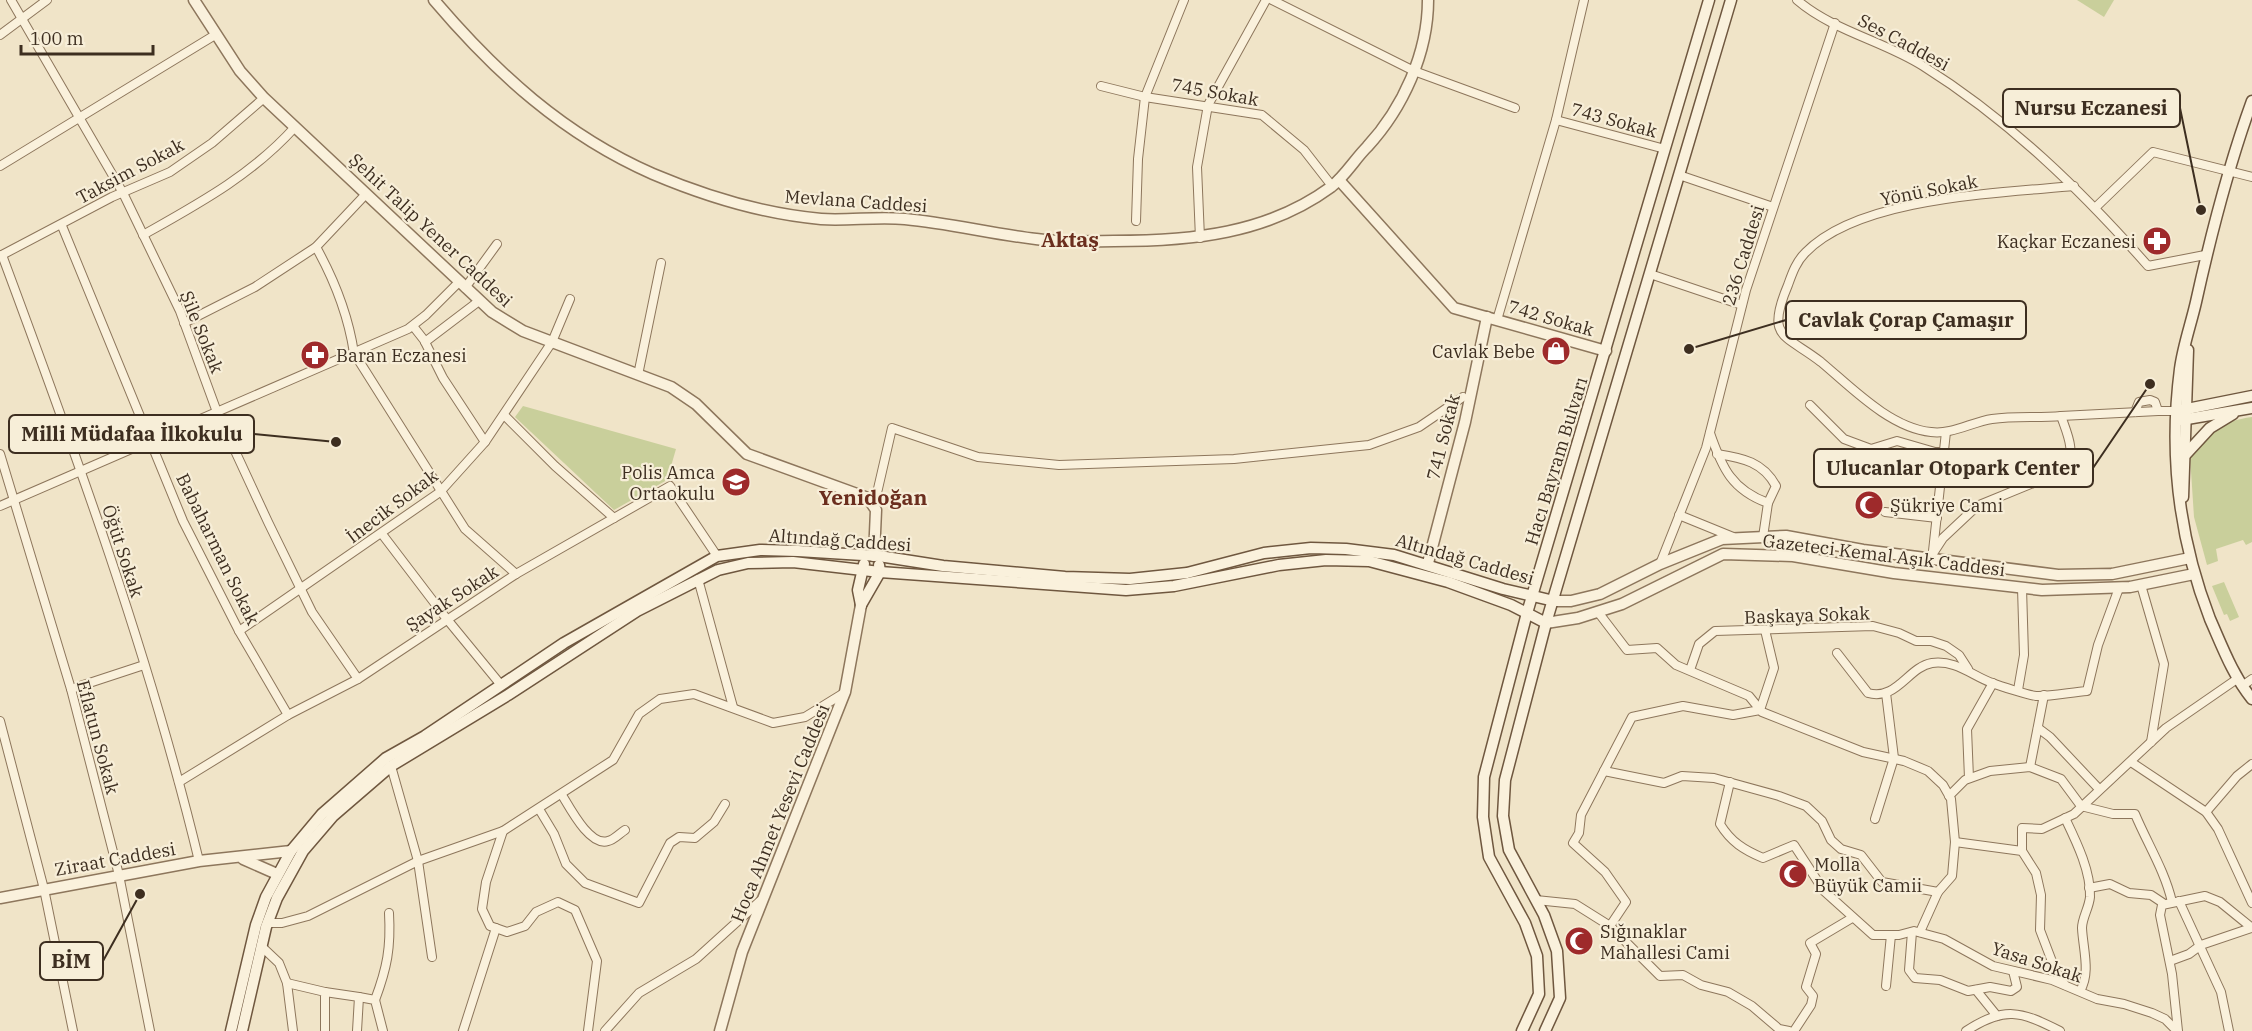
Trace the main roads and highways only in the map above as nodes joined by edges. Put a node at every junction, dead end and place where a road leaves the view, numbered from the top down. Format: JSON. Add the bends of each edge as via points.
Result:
{"nodes":[{"id":1,"x":194,"y":0,"type":"edge"},
{"id":2,"x":434,"y":0,"type":"edge"},
{"id":3,"x":1428,"y":0,"type":"edge"},
{"id":4,"x":1709,"y":0,"type":"edge"},
{"id":5,"x":1731,"y":0,"type":"edge"},
{"id":6,"x":2251,"y":104,"type":"edge"},
{"id":7,"x":1335,"y":183,"type":"junction"},
{"id":8,"x":1492,"y":319,"type":"junction"},
{"id":9,"x":1606,"y":351,"type":"junction"},
{"id":10,"x":2252,"y":396,"type":"edge"},
{"id":11,"x":2252,"y":408,"type":"edge"},
{"id":12,"x":2239,"y":411,"type":"junction"},
{"id":13,"x":2182,"y":415,"type":"junction"},
{"id":14,"x":2185,"y":454,"type":"junction"},
{"id":15,"x":2181,"y":509,"type":"junction"},
{"id":16,"x":874,"y":556,"type":"junction"},
{"id":17,"x":2190,"y":558,"type":"junction"},
{"id":18,"x":1428,"y":563,"type":"junction"},
{"id":19,"x":863,"y":569,"type":"junction"},
{"id":20,"x":880,"y":572,"type":"junction"},
{"id":21,"x":2194,"y":574,"type":"junction"},
{"id":22,"x":1533,"y":596,"type":"junction"},
{"id":23,"x":1554,"y":601,"type":"junction"},
{"id":24,"x":861,"y":605,"type":"junction"},
{"id":25,"x":1527,"y":614,"type":"junction"},
{"id":26,"x":1546,"y":623,"type":"junction"},
{"id":27,"x":2252,"y":699,"type":"edge"},
{"id":28,"x":291,"y":850,"type":"junction"},
{"id":29,"x":237,"y":857,"type":"junction"},
{"id":30,"x":277,"y":873,"type":"junction"},
{"id":31,"x":284,"y":882,"type":"junction"},
{"id":32,"x":0,"y":898,"type":"edge"},
{"id":33,"x":231,"y":1031,"type":"edge"},
{"id":34,"x":242,"y":1031,"type":"edge"},
{"id":35,"x":720,"y":1031,"type":"edge"},
{"id":36,"x":1522,"y":1031,"type":"edge"},
{"id":37,"x":1545,"y":1031,"type":"edge"}],
"edges":[{"from":1,"to":16,"type":"main road","name":"Şehit Talip Yener Caddesi","via":[[245,78],[479,301],[513,326],[671,387],[687,397],[747,454],[868,498],[877,520]]},
{"from":2,"to":7,"type":"main road","name":"Mevlana Caddesi","via":[[480,53],[548,113],[614,155],[700,191],[790,215],[837,220],[904,219],[1051,241],[1200,238],[1284,216]]},
{"from":3,"to":7,"type":"main road","name":"Mevlana Caddesi","via":[[1426,28],[1414,71],[1386,123]]},
{"from":4,"to":9,"type":"main road","name":"Hacı Bayram Bulvarı"},
{"from":5,"to":23,"type":"main road","name":"Hacı Bayram Bulvarı"},
{"from":6,"to":13,"type":"main road","via":[[2205,255],[2180,370]]},
{"from":7,"to":8,"type":"main road","name":"745 Sokak","via":[[1454,308]]},
{"from":8,"to":9,"type":"main road","name":"742 Sokak"},
{"from":8,"to":18,"type":"main road","name":"741 Sokak"},
{"from":9,"to":22,"type":"main road","name":"Hacı Bayram Bulvarı"},
{"from":10,"to":13,"type":"main road"},
{"from":11,"to":12,"type":"main road"},
{"from":12,"to":13,"type":"main road"},
{"from":12,"to":14,"type":"main road","via":[[2210,428]]},
{"from":13,"to":14,"type":"main road"},
{"from":13,"to":15,"type":"main road","via":[[2176,461]]},
{"from":14,"to":15,"type":"main road"},
{"from":15,"to":17,"type":"main road"},
{"from":16,"to":18,"type":"main road","name":"Altındağ Caddesi","via":[[943,566],[1112,580],[1179,574],[1264,553],[1302,549],[1364,550]]},
{"from":16,"to":19,"type":"main road","name":"Hoca Ahmet Yesevi Caddesi"},
{"from":16,"to":20,"type":"main road"},
{"from":16,"to":28,"type":"main road","name":"Altındağ Caddesi","via":[[783,550],[717,556],[564,643],[369,771],[322,814]]},
{"from":17,"to":21,"type":"main road"},
{"from":17,"to":23,"type":"main road","name":"Gazeteci Kemal Aşık Caddesi","via":[[2112,574],[2058,575],[1786,536],[1722,538],[1600,594]]},
{"from":18,"to":22,"type":"main road","name":"Altındağ Caddesi"},
{"from":19,"to":20,"type":"main road","name":"Altındağ Caddesi"},
{"from":19,"to":24,"type":"main road","name":"Hoca Ahmet Yesevi Caddesi","via":[[858,590]]},
{"from":19,"to":31,"type":"main road","name":"Altındağ Caddesi","via":[[772,562],[727,567],[637,611],[391,766],[321,828]]},
{"from":20,"to":24,"type":"main road","name":"Hoca Ahmet Yesevi Caddesi"},
{"from":20,"to":25,"type":"main road","name":"Altındağ Caddesi","via":[[1140,590],[1278,565],[1369,561],[1448,582]]},
{"from":21,"to":26,"type":"main road","name":"Gazeteci Kemal Aşık Caddesi","via":[[2141,585],[2076,591],[1894,573],[1793,556],[1723,554],[1622,604]]},
{"from":21,"to":27,"type":"main road","via":[[2214,628],[2240,683]]},
{"from":22,"to":23,"type":"main road","name":"Altındağ Caddesi"},
{"from":22,"to":25,"type":"main road","name":"Hacı Bayram Bulvarı"},
{"from":23,"to":26,"type":"main road","name":"Hacı Bayram Bulvarı"},
{"from":24,"to":35,"type":"main road","name":"Hoca Ahmet Yesevi Caddesi","via":[[845,692],[742,952]]},
{"from":25,"to":26,"type":"main road","name":"Altındağ Caddesi"},
{"from":25,"to":36,"type":"main road","name":"Hacı Bayram Bulvarı","via":[[1484,777],[1483,817],[1489,857],[1525,923],[1537,956],[1539,994]]},
{"from":26,"to":37,"type":"main road","name":"Hacı Bayram Bulvarı","via":[[1505,780],[1504,807],[1509,850],[1557,951],[1560,998]]},
{"from":28,"to":29,"type":"main road","name":"Ziraat Caddesi"},
{"from":28,"to":30,"type":"main road","name":"Altındağ Caddesi"},
{"from":29,"to":30,"type":"main road","name":"Ziraat Caddesi"},
{"from":29,"to":32,"type":"main road","name":"Ziraat Caddesi"},
{"from":30,"to":31,"type":"main road"},
{"from":30,"to":33,"type":"main road","name":"Altındağ Caddesi","via":[[256,925]]},
{"from":31,"to":34,"type":"main road","name":"Altındağ Caddesi","via":[[267,923]]}]}
